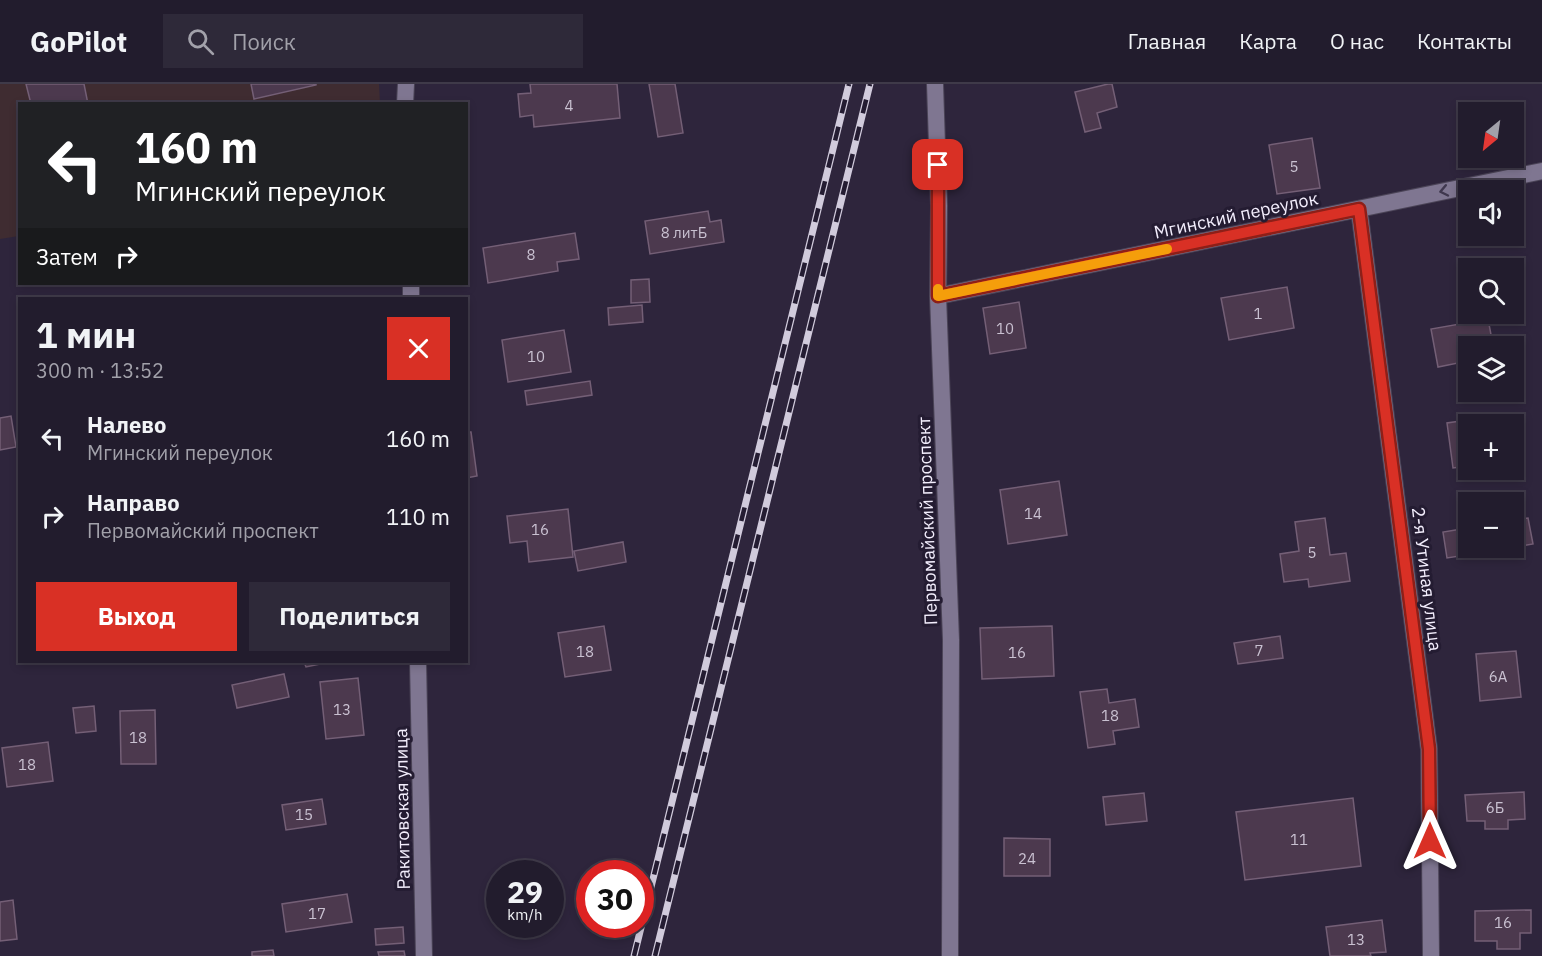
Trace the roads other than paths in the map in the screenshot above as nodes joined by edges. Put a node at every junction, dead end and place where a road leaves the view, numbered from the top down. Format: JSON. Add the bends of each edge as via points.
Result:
{"nodes":[{"id":1,"x":406,"y":84,"type":"edge"},
{"id":2,"x":935,"y":84,"type":"edge"},
{"id":3,"x":405,"y":102,"type":"edge"},
{"id":4,"x":1542,"y":171,"type":"edge"},
{"id":5,"x":1359,"y":209,"type":"junction"},
{"id":6,"x":938,"y":296,"type":"junction"},
{"id":7,"x":418,"y":663,"type":"edge"},
{"id":8,"x":424,"y":956,"type":"edge"},
{"id":9,"x":950,"y":956,"type":"edge"},
{"id":10,"x":1431,"y":956,"type":"edge"}],
"edges":[{"from":1,"to":3,"type":"street"},
{"from":2,"to":6,"type":"street","name":"Первомайский проспект"},
{"from":4,"to":5,"type":"street","name":"Мгинский переулок","one_way":true},
{"from":5,"to":6,"type":"street","name":"Мгинский переулок"},
{"from":5,"to":10,"type":"street","name":"2-я Утиная улица","via":[[1429,749]]},
{"from":6,"to":9,"type":"street","name":"Первомайский проспект","via":[[951,640]]},
{"from":7,"to":8,"type":"street","name":"Ракитовская улица"}]}
